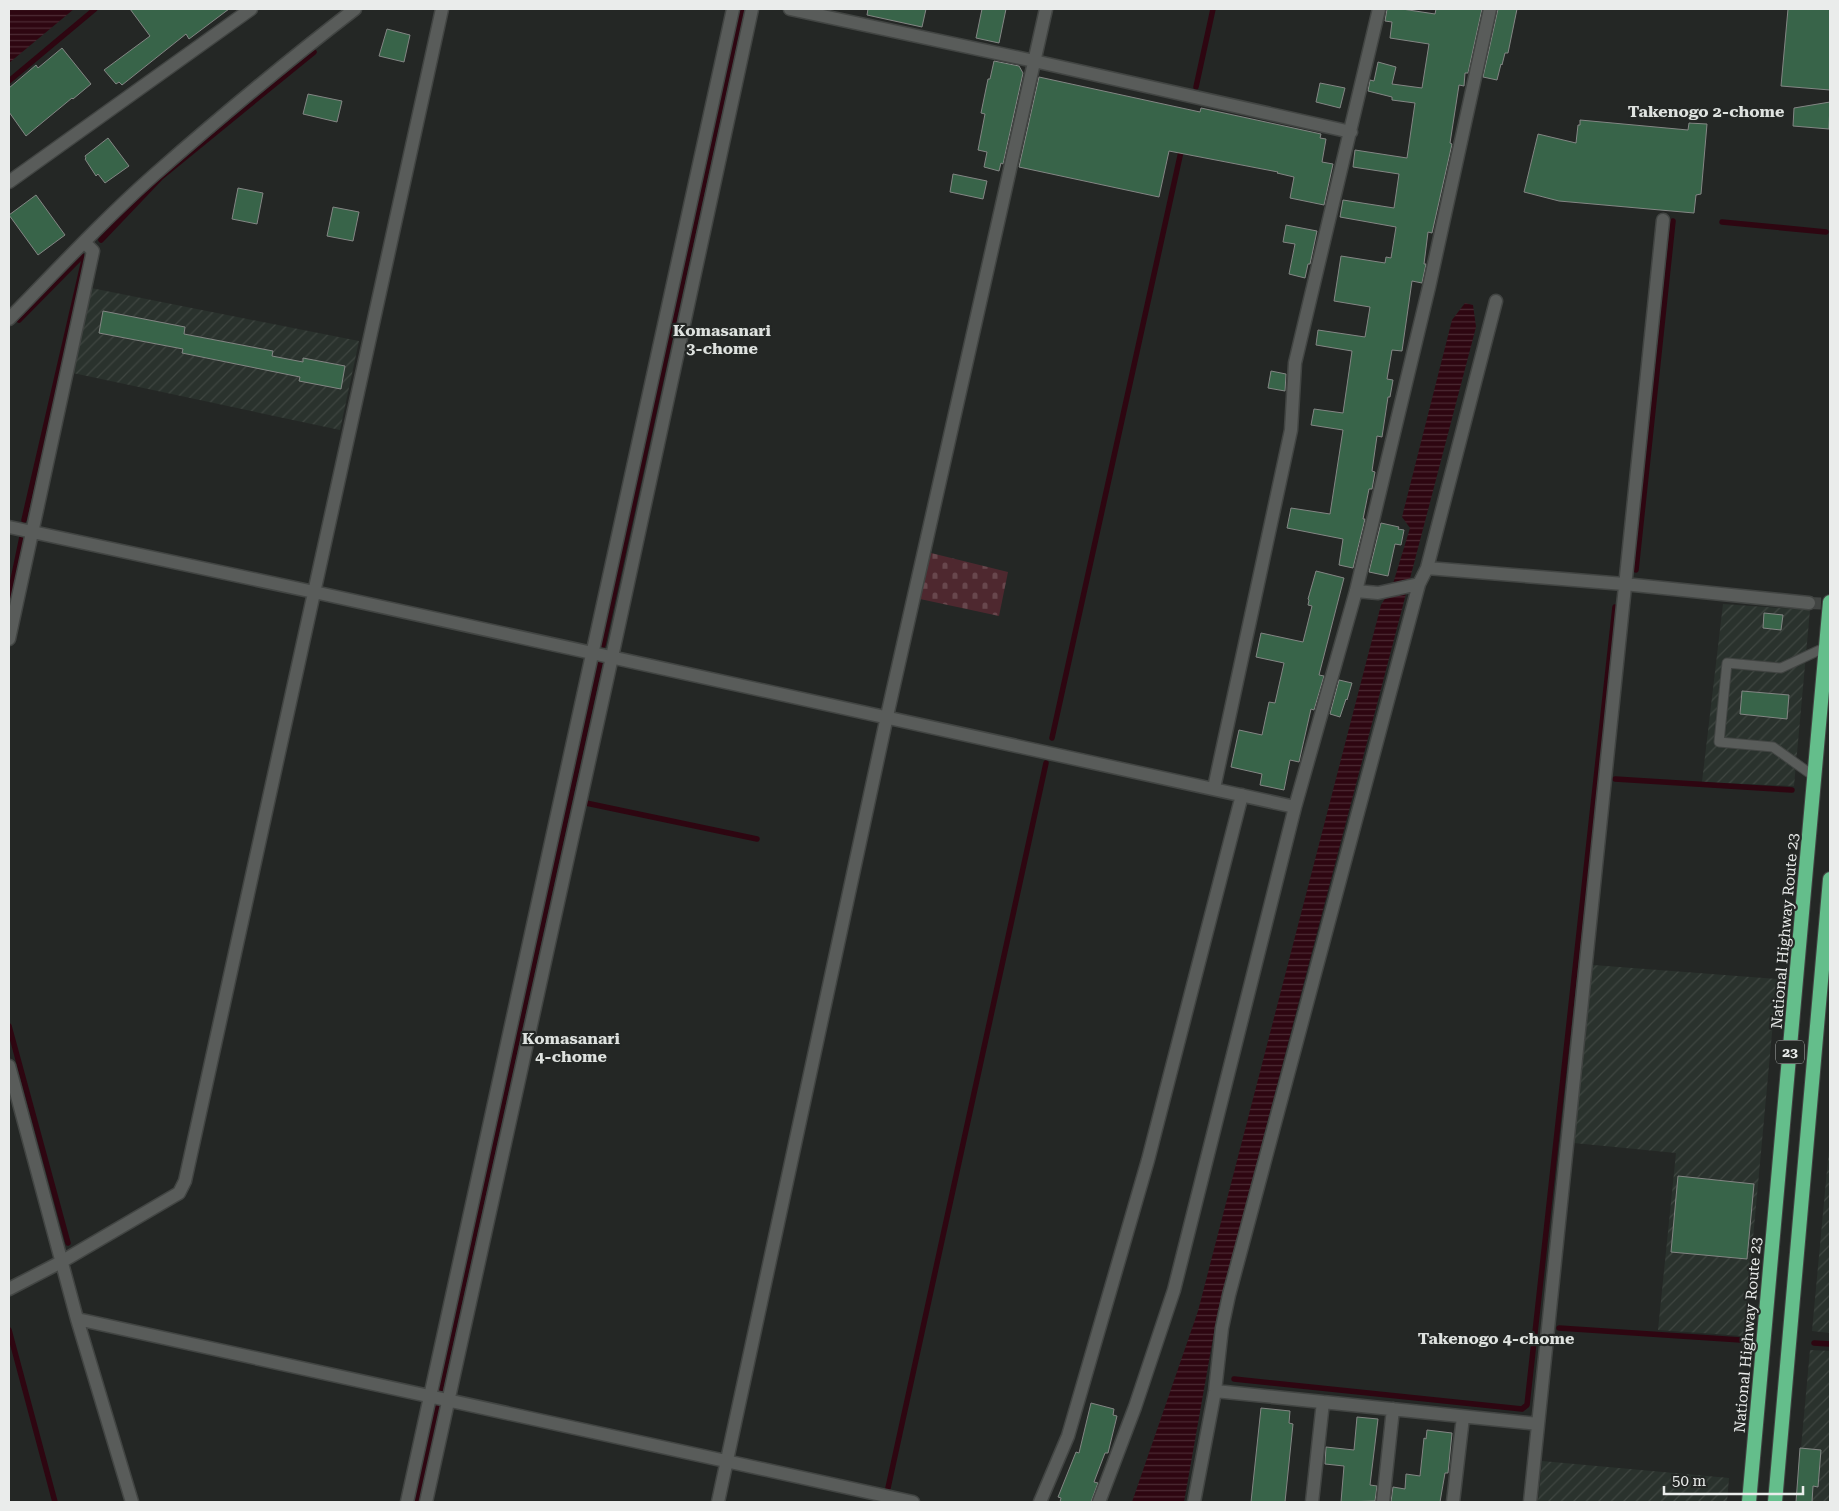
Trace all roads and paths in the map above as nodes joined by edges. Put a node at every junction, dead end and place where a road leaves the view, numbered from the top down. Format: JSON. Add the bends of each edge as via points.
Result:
{"nodes":[{"id":1,"x":251,"y":9,"type":"edge"},
{"id":2,"x":355,"y":9,"type":"edge"},
{"id":3,"x":442,"y":9,"type":"edge"},
{"id":4,"x":733,"y":9,"type":"edge"},
{"id":5,"x":752,"y":9,"type":"edge"},
{"id":6,"x":790,"y":9,"type":"edge"},
{"id":7,"x":1046,"y":9,"type":"edge"},
{"id":8,"x":1379,"y":9,"type":"edge"},
{"id":9,"x":1490,"y":9,"type":"edge"},
{"id":10,"x":1034,"y":61,"type":"junction"},
{"id":11,"x":1351,"y":132,"type":"junction"},
{"id":12,"x":9,"y":182,"type":"edge"},
{"id":13,"x":1663,"y":220,"type":"dead end"},
{"id":14,"x":84,"y":242,"type":"junction"},
{"id":15,"x":1496,"y":301,"type":"dead end"},
{"id":16,"x":9,"y":319,"type":"edge"},
{"id":17,"x":9,"y":527,"type":"edge"},
{"id":18,"x":32,"y":533,"type":"junction"},
{"id":19,"x":1427,"y":568,"type":"junction"},
{"id":20,"x":1624,"y":584,"type":"junction"},
{"id":21,"x":1415,"y":585,"type":"junction"},
{"id":22,"x":1356,"y":590,"type":"junction"},
{"id":23,"x":314,"y":592,"type":"junction"},
{"id":24,"x":1830,"y":602,"type":"edge"},
{"id":25,"x":1809,"y":603,"type":"tunnel mouth"},
{"id":26,"x":9,"y":638,"type":"edge"},
{"id":27,"x":1826,"y":647,"type":"junction"},
{"id":28,"x":592,"y":652,"type":"junction"},
{"id":29,"x":612,"y":657,"type":"junction"},
{"id":30,"x":887,"y":716,"type":"junction"},
{"id":31,"x":1815,"y":777,"type":"junction"},
{"id":32,"x":1214,"y":788,"type":"junction"},
{"id":33,"x":1242,"y":795,"type":"junction"},
{"id":34,"x":1295,"y":807,"type":"junction"},
{"id":35,"x":1830,"y":879,"type":"edge"},
{"id":36,"x":9,"y":1066,"type":"edge"},
{"id":37,"x":62,"y":1262,"type":"junction"},
{"id":38,"x":9,"y":1289,"type":"edge"},
{"id":39,"x":77,"y":1319,"type":"junction"},
{"id":40,"x":1215,"y":1391,"type":"junction"},
{"id":41,"x":429,"y":1396,"type":"junction"},
{"id":42,"x":449,"y":1400,"type":"junction"},
{"id":43,"x":1323,"y":1402,"type":"junction"},
{"id":44,"x":1393,"y":1410,"type":"junction"},
{"id":45,"x":1462,"y":1416,"type":"junction"},
{"id":46,"x":1538,"y":1424,"type":"junction"},
{"id":47,"x":727,"y":1461,"type":"junction"},
{"id":48,"x":132,"y":1502,"type":"edge"},
{"id":49,"x":407,"y":1502,"type":"edge"},
{"id":50,"x":426,"y":1502,"type":"edge"},
{"id":51,"x":718,"y":1502,"type":"edge"},
{"id":52,"x":913,"y":1502,"type":"edge"},
{"id":53,"x":1040,"y":1502,"type":"edge"},
{"id":54,"x":1099,"y":1502,"type":"edge"},
{"id":55,"x":1194,"y":1502,"type":"edge"},
{"id":56,"x":1312,"y":1502,"type":"edge"},
{"id":57,"x":1383,"y":1502,"type":"edge"},
{"id":58,"x":1453,"y":1502,"type":"edge"},
{"id":59,"x":1530,"y":1502,"type":"edge"},
{"id":60,"x":1749,"y":1502,"type":"edge"},
{"id":61,"x":1775,"y":1502,"type":"edge"}],
"edges":[{"from":1,"to":12,"type":"street"},
{"from":2,"to":14,"type":"street","via":[[153,176]]},
{"from":3,"to":23,"type":"street"},
{"from":4,"to":28,"type":"street"},
{"from":5,"to":29,"type":"street"},
{"from":6,"to":10,"type":"street"},
{"from":7,"to":10,"type":"street"},
{"from":8,"to":11,"type":"street"},
{"from":9,"to":22,"type":"street","via":[[1429,287]]},
{"from":10,"to":11,"type":"street"},
{"from":10,"to":30,"type":"street"},
{"from":11,"to":32,"type":"street","via":[[1295,363],[1291,430]]},
{"from":13,"to":20,"type":"street"},
{"from":14,"to":16,"type":"street"},
{"from":14,"to":18,"type":"street","via":[[93,251]]},
{"from":15,"to":19,"type":"street"},
{"from":17,"to":18,"type":"street"},
{"from":18,"to":23,"type":"street"},
{"from":18,"to":26,"type":"street"},
{"from":19,"to":20,"type":"street"},
{"from":19,"to":21,"type":"street"},
{"from":20,"to":25,"type":"street"},
{"from":20,"to":46,"type":"street"},
{"from":21,"to":22,"type":"street","via":[[1378,593]]},
{"from":21,"to":40,"type":"street","via":[[1229,1295]]},
{"from":22,"to":34,"type":"street"},
{"from":23,"to":28,"type":"street"},
{"from":23,"to":37,"type":"street","via":[[184,1181],[179,1193]]},
{"from":24,"to":27,"type":"highway","name":"National Highway Route 23","number":"23"},
{"from":27,"to":31,"type":"highway","name":"National Highway Route 23","number":"23"},
{"from":27,"to":31,"type":"lane","via":[[1781,668],[1727,662],[1719,742],[1773,747]]},
{"from":28,"to":29,"type":"street"},
{"from":28,"to":41,"type":"street"},
{"from":29,"to":30,"type":"street"},
{"from":29,"to":42,"type":"street"},
{"from":30,"to":32,"type":"street"},
{"from":30,"to":47,"type":"street"},
{"from":31,"to":60,"type":"highway","name":"National Highway Route 23","number":"23"},
{"from":32,"to":33,"type":"street"},
{"from":33,"to":34,"type":"street"},
{"from":33,"to":53,"type":"street","via":[[1148,1160],[1068,1436]]},
{"from":34,"to":54,"type":"street","via":[[1174,1290]]},
{"from":35,"to":61,"type":"highway","number":"23"},
{"from":36,"to":37,"type":"street"},
{"from":37,"to":38,"type":"street"},
{"from":37,"to":39,"type":"street"},
{"from":39,"to":41,"type":"street"},
{"from":39,"to":48,"type":"street"},
{"from":40,"to":43,"type":"street"},
{"from":40,"to":55,"type":"street"},
{"from":41,"to":42,"type":"street"},
{"from":41,"to":49,"type":"street"},
{"from":42,"to":47,"type":"street"},
{"from":42,"to":50,"type":"street"},
{"from":43,"to":44,"type":"street"},
{"from":43,"to":56,"type":"street"},
{"from":44,"to":45,"type":"street"},
{"from":44,"to":57,"type":"street"},
{"from":45,"to":46,"type":"street"},
{"from":45,"to":58,"type":"street"},
{"from":46,"to":59,"type":"street"},
{"from":47,"to":51,"type":"street"},
{"from":47,"to":52,"type":"street"}]}
